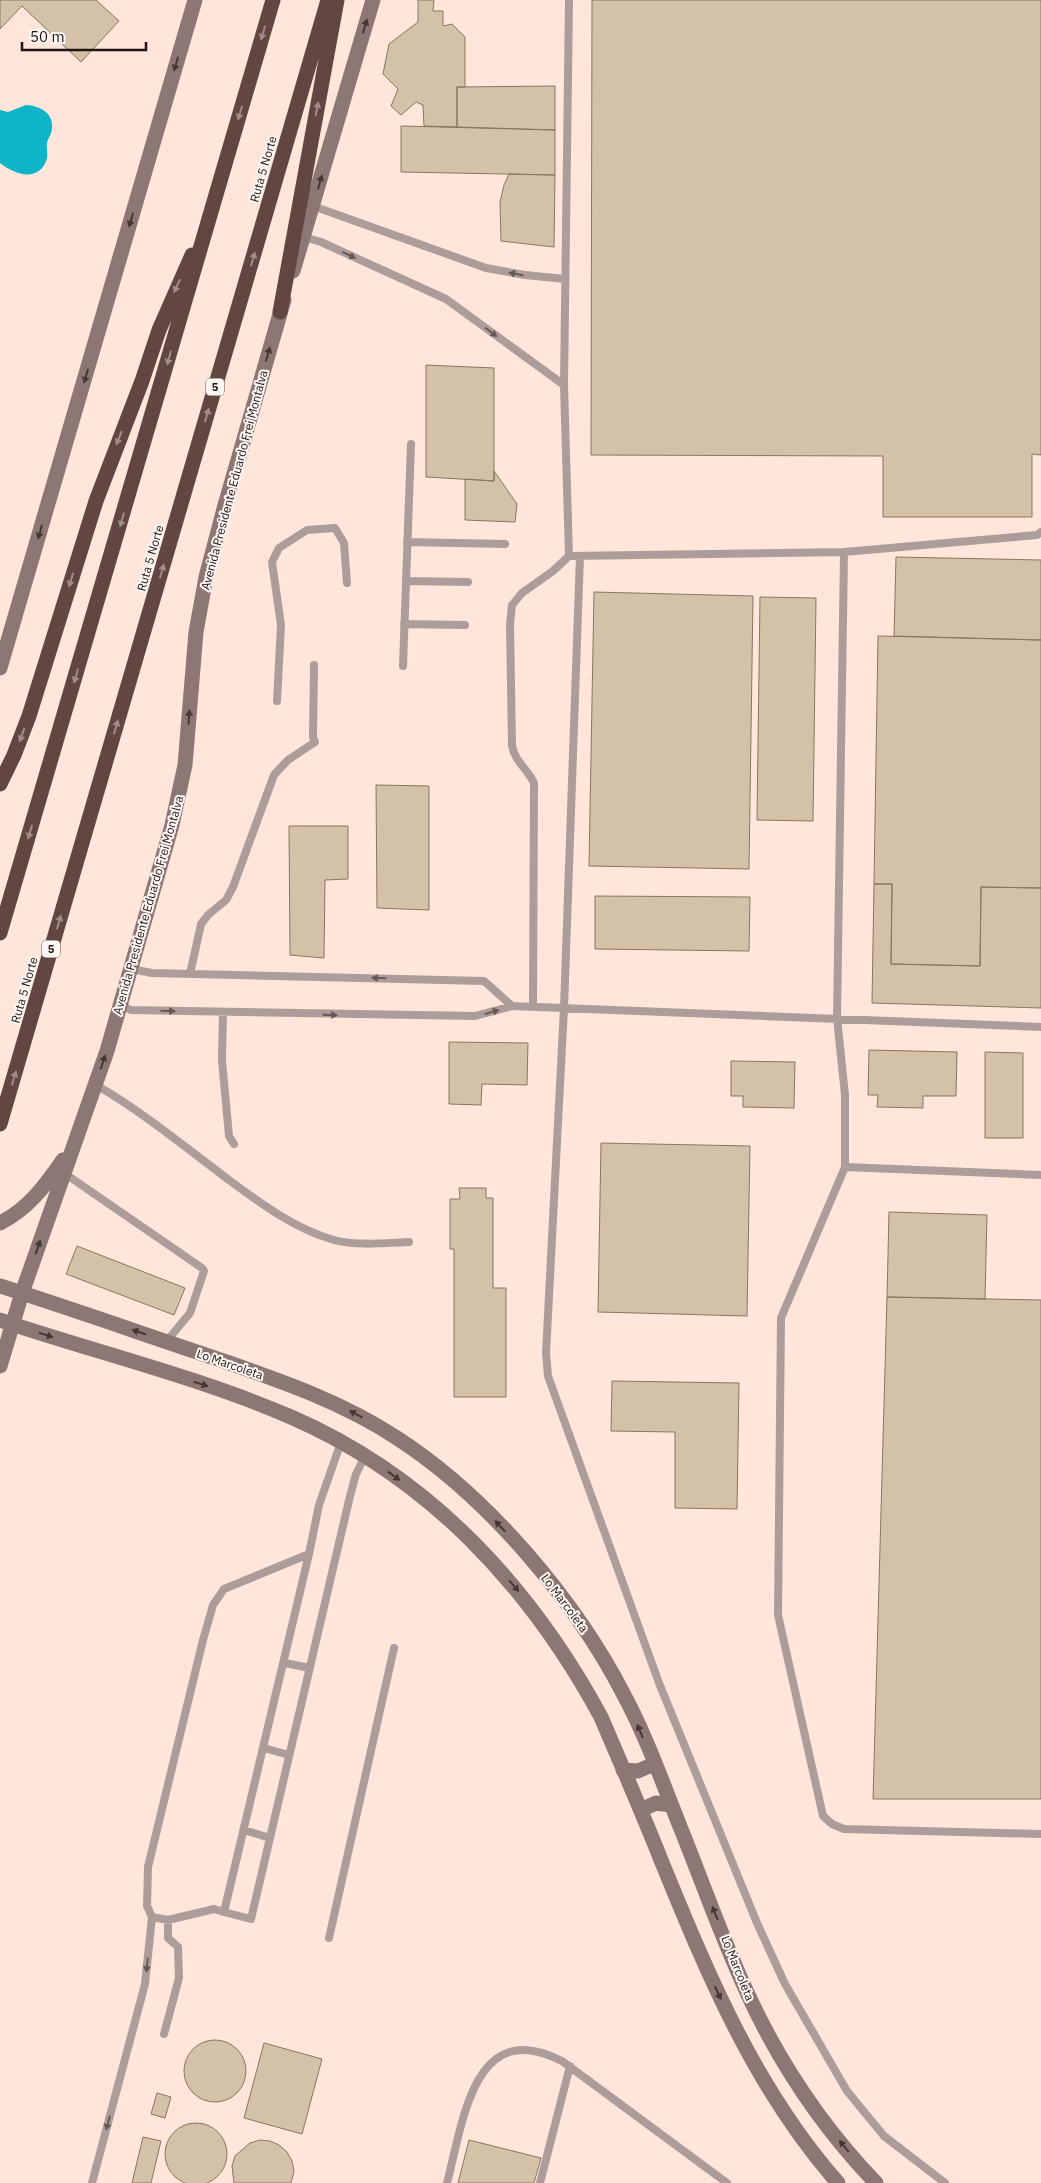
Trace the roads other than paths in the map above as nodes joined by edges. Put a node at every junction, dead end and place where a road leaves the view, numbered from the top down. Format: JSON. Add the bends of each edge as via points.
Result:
{"nodes":[{"id":1,"x":195,"y":0,"type":"edge"},
{"id":2,"x":273,"y":0,"type":"edge"},
{"id":3,"x":328,"y":0,"type":"edge"},
{"id":4,"x":337,"y":0,"type":"edge"},
{"id":5,"x":373,"y":0,"type":"edge"},
{"id":6,"x":570,"y":0,"type":"edge"},
{"id":7,"x":313,"y":206,"type":"junction"},
{"id":8,"x":212,"y":210,"type":"junction"},
{"id":9,"x":304,"y":237,"type":"junction"},
{"id":10,"x":565,"y":279,"type":"junction"},
{"id":11,"x":280,"y":312,"type":"junction"},
{"id":12,"x":564,"y":385,"type":"junction"},
{"id":13,"x":411,"y":444,"type":"dead end"},
{"id":14,"x":1041,"y":532,"type":"edge"},
{"id":15,"x":407,"y":542,"type":"junction"},
{"id":16,"x":505,"y":544,"type":"dead end"},
{"id":17,"x":844,"y":552,"type":"junction"},
{"id":18,"x":569,"y":556,"type":"junction"},
{"id":19,"x":580,"y":556,"type":"junction"},
{"id":20,"x":406,"y":581,"type":"junction"},
{"id":21,"x":468,"y":582,"type":"dead end"},
{"id":22,"x":347,"y":583,"type":"dead end"},
{"id":23,"x":404,"y":624,"type":"junction"},
{"id":24,"x":464,"y":625,"type":"dead end"},
{"id":25,"x":314,"y":665,"type":"dead end"},
{"id":26,"x":403,"y":666,"type":"dead end"},
{"id":27,"x":0,"y":668,"type":"edge"},
{"id":28,"x":276,"y":701,"type":"dead end"},
{"id":29,"x":0,"y":784,"type":"edge"},
{"id":30,"x":0,"y":933,"type":"edge"},
{"id":31,"x":131,"y":969,"type":"junction"},
{"id":32,"x":190,"y":974,"type":"junction"},
{"id":33,"x":121,"y":1005,"type":"junction"},
{"id":34,"x":512,"y":1006,"type":"junction"},
{"id":35,"x":533,"y":1006,"type":"junction"},
{"id":36,"x":564,"y":1008,"type":"junction"},
{"id":37,"x":223,"y":1012,"type":"junction"},
{"id":38,"x":836,"y":1018,"type":"junction"},
{"id":39,"x":1041,"y":1027,"type":"edge"},
{"id":40,"x":96,"y":1084,"type":"junction"},
{"id":41,"x":0,"y":1124,"type":"edge"},
{"id":42,"x":76,"y":1141,"type":"junction"},
{"id":43,"x":234,"y":1144,"type":"dead end"},
{"id":44,"x":845,"y":1167,"type":"junction"},
{"id":45,"x":64,"y":1173,"type":"junction"},
{"id":46,"x":1041,"y":1175,"type":"edge"},
{"id":47,"x":0,"y":1223,"type":"edge"},
{"id":48,"x":409,"y":1242,"type":"dead end"},
{"id":49,"x":0,"y":1286,"type":"edge"},
{"id":50,"x":22,"y":1293,"type":"junction"},
{"id":51,"x":6,"y":1322,"type":"edge"},
{"id":52,"x":166,"y":1342,"type":"junction"},
{"id":53,"x":0,"y":1366,"type":"edge"},
{"id":54,"x":341,"y":1442,"type":"junction"},
{"id":55,"x":365,"y":1456,"type":"junction"},
{"id":56,"x":310,"y":1554,"type":"junction"},
{"id":57,"x":394,"y":1648,"type":"dead end"},
{"id":58,"x":285,"y":1663,"type":"junction"},
{"id":59,"x":310,"y":1668,"type":"junction"},
{"id":60,"x":264,"y":1748,"type":"junction"},
{"id":61,"x":289,"y":1755,"type":"junction"},
{"id":62,"x":654,"y":1764,"type":"junction"},
{"id":63,"x":623,"y":1770,"type":"junction"},
{"id":64,"x":672,"y":1805,"type":"junction"},
{"id":65,"x":641,"y":1810,"type":"junction"},
{"id":66,"x":244,"y":1830,"type":"junction"},
{"id":67,"x":1041,"y":1834,"type":"edge"},
{"id":68,"x":270,"y":1838,"type":"junction"},
{"id":69,"x":224,"y":1912,"type":"junction"},
{"id":70,"x":152,"y":1916,"type":"junction"},
{"id":71,"x":168,"y":1920,"type":"junction"},
{"id":72,"x":329,"y":1938,"type":"dead end"},
{"id":73,"x":164,"y":2034,"type":"dead end"},
{"id":74,"x":570,"y":2066,"type":"junction"},
{"id":75,"x":92,"y":2183,"type":"edge"},
{"id":76,"x":447,"y":2183,"type":"edge"},
{"id":77,"x":540,"y":2183,"type":"edge"},
{"id":78,"x":727,"y":2183,"type":"edge"},
{"id":79,"x":838,"y":2183,"type":"edge"},
{"id":80,"x":876,"y":2183,"type":"edge"},
{"id":81,"x":945,"y":2183,"type":"edge"}],
"edges":[{"from":1,"to":27,"type":"main road","one_way":true},
{"from":2,"to":8,"type":"highway","one_way":true},
{"from":41,"to":3,"type":"highway","name":"Ruta 5 Norte","number":"5","one_way":true},
{"from":11,"to":4,"type":"highway","one_way":true},
{"from":7,"to":5,"type":"main road","name":"Avenida Presidente Eduardo Frei Montalva","one_way":true},
{"from":6,"to":10,"type":"lane"},
{"from":7,"to":9,"type":"main road","name":"Avenida Presidente Eduardo Frei Montalva"},
{"from":10,"to":7,"type":"lane","one_way":true,"via":[[525,276],[486,268]]},
{"from":8,"to":29,"type":"highway","one_way":true,"via":[[159,330],[93,509],[21,738]]},
{"from":8,"to":30,"type":"highway","one_way":true},
{"from":9,"to":11,"type":"main road","name":"Avenida Presidente Eduardo Frei Montalva"},
{"from":9,"to":12,"type":"lane","one_way":true,"via":[[446,299]]},
{"from":10,"to":12,"type":"lane"},
{"from":31,"to":11,"type":"main road","name":"Avenida Presidente Eduardo Frei Montalva","one_way":true,"via":[[182,782],[196,632],[206,577]]},
{"from":12,"to":18,"type":"lane"},
{"from":13,"to":15,"type":"lane"},
{"from":14,"to":17,"type":"lane","via":[[1037,535]]},
{"from":15,"to":16,"type":"lane"},
{"from":15,"to":20,"type":"lane"},
{"from":17,"to":19,"type":"lane"},
{"from":17,"to":38,"type":"lane"},
{"from":18,"to":19,"type":"lane"},
{"from":18,"to":35,"type":"lane","via":[[522,593],[512,605],[510,624],[513,756],[534,783]]},
{"from":19,"to":36,"type":"lane"},
{"from":20,"to":21,"type":"lane"},
{"from":20,"to":23,"type":"lane"},
{"from":22,"to":28,"type":"lane","via":[[344,543],[335,528],[306,530],[279,548],[272,562],[281,625]]},
{"from":23,"to":24,"type":"lane"},
{"from":23,"to":26,"type":"lane"},
{"from":25,"to":32,"type":"lane","via":[[315,742],[288,760],[274,775],[233,887],[226,900],[201,924]]},
{"from":31,"to":32,"type":"lane"},
{"from":31,"to":33,"type":"main road","name":"Avenida Presidente Eduardo Frei Montalva"},
{"from":34,"to":32,"type":"lane","one_way":true,"via":[[484,981]]},
{"from":33,"to":37,"type":"lane","one_way":true,"via":[[132,1010]]},
{"from":40,"to":33,"type":"main road","name":"Avenida Presidente Eduardo Frei Montalva","one_way":true},
{"from":34,"to":35,"type":"lane"},
{"from":37,"to":34,"type":"lane","one_way":true,"via":[[475,1016]]},
{"from":35,"to":36,"type":"lane"},
{"from":36,"to":38,"type":"lane"},
{"from":36,"to":81,"type":"lane","via":[[546,1353],[554,1396],[659,1683],[785,1984],[847,2091],[884,2136]]},
{"from":37,"to":43,"type":"lane","via":[[222,1060],[229,1136]]},
{"from":38,"to":39,"type":"lane"},
{"from":38,"to":44,"type":"lane","via":[[845,1096]]},
{"from":40,"to":42,"type":"main road","name":"Avenida Presidente Eduardo Frei Montalva"},
{"from":40,"to":48,"type":"lane","via":[[254,1198],[302,1228],[334,1240]]},
{"from":42,"to":45,"type":"main road","name":"Avenida Presidente Eduardo Frei Montalva"},
{"from":42,"to":47,"type":"main road","via":[[34,1198]]},
{"from":44,"to":46,"type":"lane"},
{"from":44,"to":67,"type":"lane","via":[[781,1318],[778,1615],[823,1816],[844,1829]]},
{"from":50,"to":45,"type":"main road","name":"Avenida Presidente Eduardo Frei Montalva","one_way":true},
{"from":45,"to":52,"type":"lane","via":[[202,1268],[190,1313]]},
{"from":49,"to":50,"type":"main road","name":"Lo Marcoleta"},
{"from":50,"to":51,"type":"main road","name":"Avenida Presidente Eduardo Frei Montalva"},
{"from":52,"to":50,"type":"main road","name":"Lo Marcoleta","one_way":true},
{"from":51,"to":53,"type":"main road","name":"Avenida Presidente Eduardo Frei Montalva"},
{"from":51,"to":54,"type":"main road","one_way":true,"via":[[255,1403]]},
{"from":62,"to":52,"type":"main road","name":"Lo Marcoleta","one_way":true,"via":[[626,1698],[590,1637],[548,1579],[463,1490],[398,1438],[354,1413],[304,1389]]},
{"from":54,"to":55,"type":"main road"},
{"from":54,"to":56,"type":"lane","via":[[319,1506]]},
{"from":55,"to":59,"type":"lane","via":[[350,1496]]},
{"from":55,"to":63,"type":"main road","one_way":true,"via":[[458,1527],[525,1599],[584,1686],[601,1716]]},
{"from":56,"to":58,"type":"lane"},
{"from":56,"to":70,"type":"lane","via":[[224,1589],[213,1605],[148,1867],[147,1906]]},
{"from":57,"to":72,"type":"lane"},
{"from":58,"to":59,"type":"lane"},
{"from":58,"to":60,"type":"lane"},
{"from":59,"to":61,"type":"lane"},
{"from":60,"to":61,"type":"lane"},
{"from":60,"to":66,"type":"lane"},
{"from":61,"to":68,"type":"lane"},
{"from":62,"to":63,"type":"main road","via":[[638,1771]]},
{"from":62,"to":64,"type":"main road","name":"Lo Marcoleta"},
{"from":63,"to":65,"type":"main road"},
{"from":64,"to":65,"type":"main road","via":[[656,1803]]},
{"from":80,"to":64,"type":"main road","name":"Lo Marcoleta","one_way":true,"via":[[818,2114],[772,2042],[735,1965]]},
{"from":65,"to":79,"type":"main road","one_way":true,"via":[[698,1949],[752,2062],[797,2132]]},
{"from":66,"to":68,"type":"lane"},
{"from":66,"to":69,"type":"lane"},
{"from":68,"to":69,"type":"lane","via":[[251,1919]]},
{"from":69,"to":71,"type":"lane","via":[[214,1909]]},
{"from":70,"to":71,"type":"lane"},
{"from":70,"to":75,"type":"lane","one_way":true,"via":[[145,1984]]},
{"from":71,"to":73,"type":"lane","via":[[168,1938],[178,1947],[178,1978]]},
{"from":74,"to":76,"type":"lane","via":[[551,2055],[527,2050],[503,2054],[486,2067],[470,2094]]},
{"from":74,"to":77,"type":"lane"},
{"from":74,"to":78,"type":"lane"}]}
